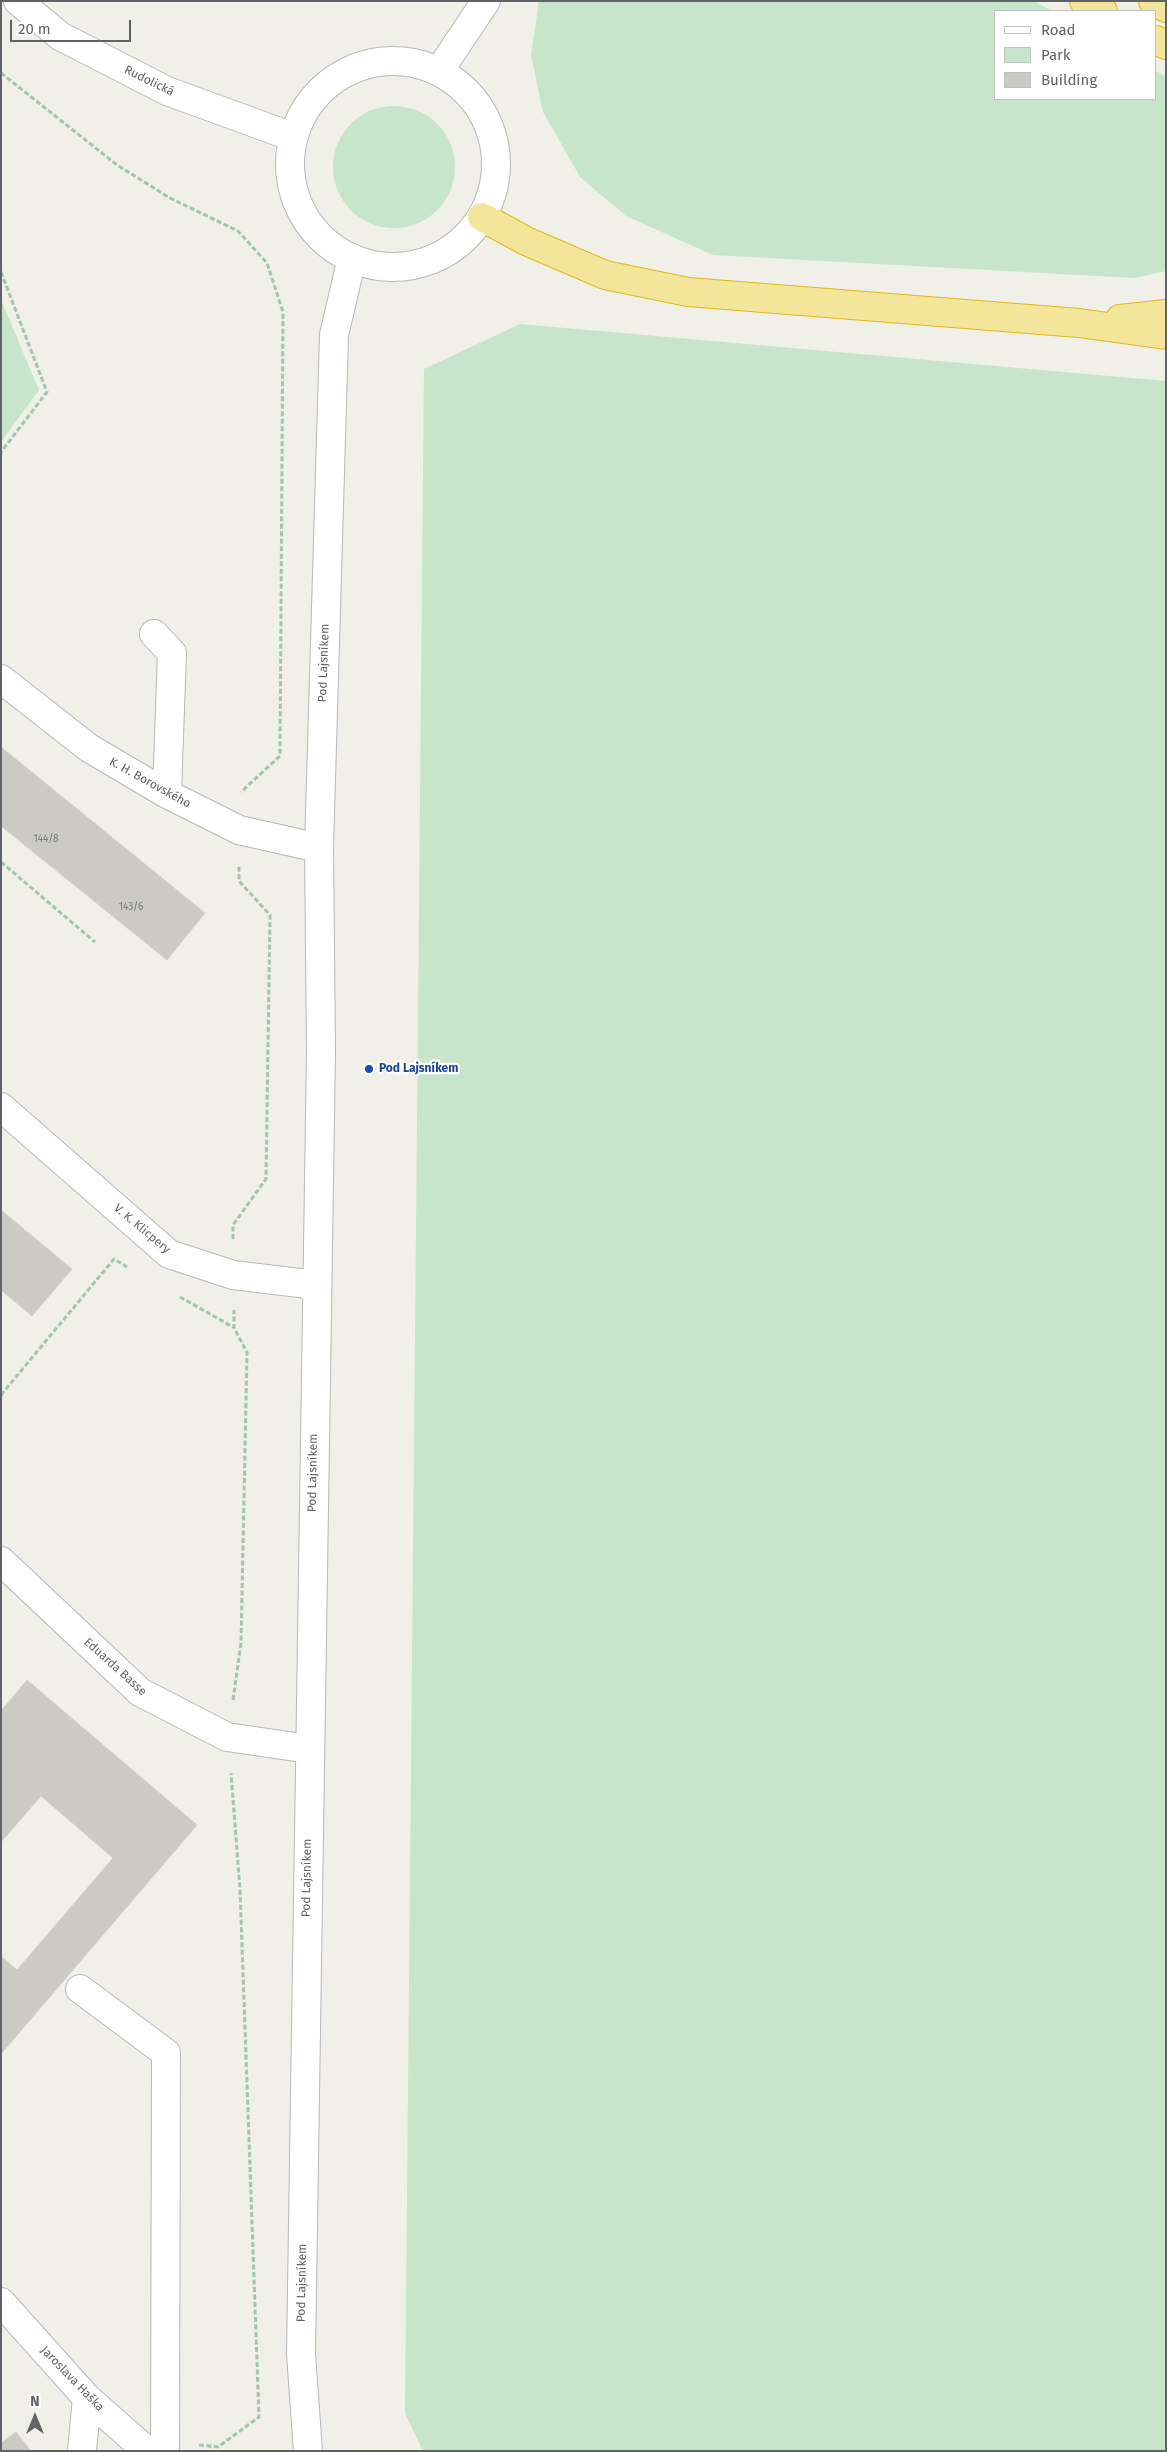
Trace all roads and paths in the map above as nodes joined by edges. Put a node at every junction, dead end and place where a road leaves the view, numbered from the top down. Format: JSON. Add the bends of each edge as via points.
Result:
{"nodes":[{"id":1,"x":18,"y":1,"type":"edge"},
{"id":2,"x":486,"y":1,"type":"edge"},
{"id":3,"x":1084,"y":1,"type":"edge"},
{"id":4,"x":1153,"y":1,"type":"edge"},
{"id":5,"x":1166,"y":8,"type":"edge"},
{"id":6,"x":1101,"y":10,"type":"edge"},
{"id":7,"x":438,"y":71,"type":"junction"},
{"id":8,"x":1,"y":73,"type":"edge"},
{"id":9,"x":293,"y":137,"type":"junction"},
{"id":10,"x":482,"y":217,"type":"junction"},
{"id":11,"x":352,"y":258,"type":"junction"},
{"id":12,"x":1,"y":272,"type":"edge"},
{"id":13,"x":1166,"y":314,"type":"edge"},
{"id":14,"x":1079,"y":323,"type":"junction"},
{"id":15,"x":1166,"y":335,"type":"edge"},
{"id":16,"x":1,"y":452,"type":"edge"},
{"id":17,"x":154,"y":634,"type":"dead end"},
{"id":18,"x":1,"y":678,"type":"edge"},
{"id":19,"x":167,"y":794,"type":"junction"},
{"id":20,"x":238,"y":830,"type":"junction"},
{"id":21,"x":319,"y":848,"type":"junction"},
{"id":22,"x":1,"y":862,"type":"edge"},
{"id":23,"x":95,"y":942,"type":"dead end"},
{"id":24,"x":1,"y":1107,"type":"edge"},
{"id":25,"x":114,"y":1259,"type":"dead end"},
{"id":26,"x":233,"y":1275,"type":"junction"},
{"id":27,"x":316,"y":1285,"type":"junction"},
{"id":28,"x":1,"y":1395,"type":"edge"},
{"id":29,"x":1,"y":1561,"type":"edge"},
{"id":30,"x":227,"y":1737,"type":"junction"},
{"id":31,"x":309,"y":1749,"type":"junction"},
{"id":32,"x":80,"y":1989,"type":"dead end"},
{"id":33,"x":1,"y":2302,"type":"edge"},
{"id":34,"x":87,"y":2398,"type":"junction"},
{"id":35,"x":82,"y":2451,"type":"edge"},
{"id":36,"x":147,"y":2451,"type":"edge"},
{"id":37,"x":165,"y":2451,"type":"edge"},
{"id":38,"x":218,"y":2451,"type":"edge"},
{"id":39,"x":308,"y":2451,"type":"edge"}],
"edges":[{"from":1,"to":9,"type":"street","name":"Rudolická","via":[[60,36],[167,91]]},
{"from":2,"to":7,"type":"street"},
{"from":3,"to":6,"type":"highway"},
{"from":4,"to":5,"type":"highway"},
{"from":7,"to":9,"type":"street","via":[[409,62],[380,61],[350,70],[325,86],[305,109]]},
{"from":7,"to":10,"type":"street","via":[[466,90],[486,118],[492,135],[496,151],[495,185]]},
{"from":8,"to":20,"type":"path","via":[[117,165],[170,198],[238,231],[267,263],[283,312],[280,756],[241,792]]},
{"from":9,"to":11,"type":"street","via":[[290,166],[295,195],[307,221],[327,243]]},
{"from":10,"to":11,"type":"street","via":[[463,240],[447,251],[410,266],[380,266]]},
{"from":10,"to":14,"type":"highway","via":[[526,241],[605,275],[688,292]]},
{"from":11,"to":21,"type":"street","name":"Pod Lajsníkem","via":[[334,335]]},
{"from":12,"to":16,"type":"path","via":[[47,392]]},
{"from":13,"to":14,"type":"highway"},
{"from":14,"to":15,"type":"highway"},
{"from":17,"to":19,"type":"street","via":[[172,653]]},
{"from":18,"to":19,"type":"street","name":"K. H. Borovského","via":[[89,748]]},
{"from":19,"to":20,"type":"street","name":"K. H. Borovského"},
{"from":20,"to":21,"type":"street","name":"K. H. Borovského"},
{"from":20,"to":26,"type":"path","via":[[238,881],[270,915],[266,1179],[232,1225]]},
{"from":21,"to":27,"type":"street","name":"Pod Lajsníkem","via":[[321,1051]]},
{"from":22,"to":23,"type":"path"},
{"from":24,"to":26,"type":"street","name":"V. K. Klicpery","via":[[169,1254]]},
{"from":25,"to":28,"type":"path"},
{"from":26,"to":27,"type":"street","name":"V. K. Klicpery"},
{"from":26,"to":30,"type":"path","via":[[234,1328],[247,1352],[241,1643]]},
{"from":27,"to":31,"type":"street","name":"Pod Lajsníkem"},
{"from":29,"to":30,"type":"street","name":"Eduarda Basse","via":[[140,1692]]},
{"from":30,"to":31,"type":"street","name":"Eduarda Basse"},
{"from":30,"to":38,"type":"path","via":[[240,1889],[259,2417],[218,2447]]},
{"from":31,"to":39,"type":"street","name":"Pod Lajsníkem","via":[[301,2354]]},
{"from":32,"to":37,"type":"street","via":[[166,2053]]},
{"from":33,"to":34,"type":"street","name":"Jaroslava Haška"},
{"from":34,"to":35,"type":"street"},
{"from":34,"to":36,"type":"street","name":"Jaroslava Haška"}]}
